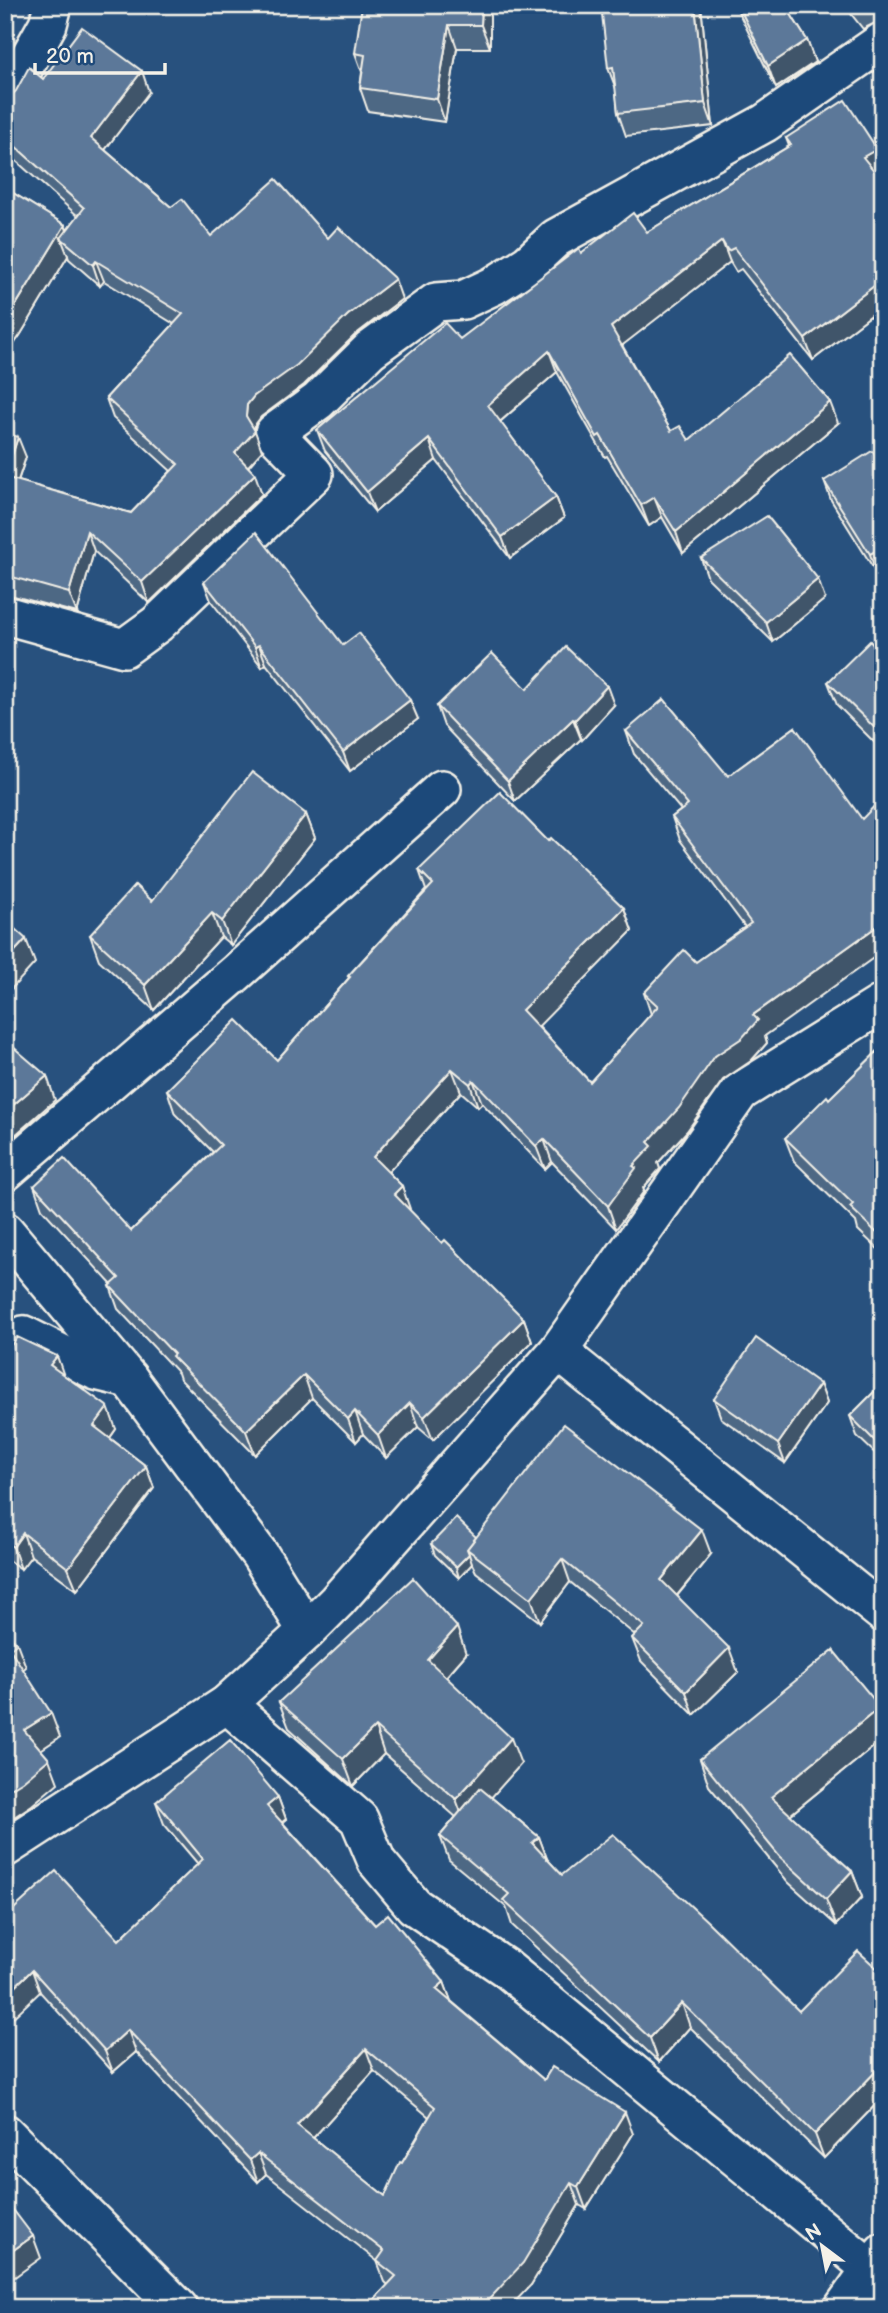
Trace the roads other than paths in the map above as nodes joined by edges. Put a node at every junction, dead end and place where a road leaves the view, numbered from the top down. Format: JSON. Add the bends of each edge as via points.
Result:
{"nodes":[{"id":1,"x":53,"y":5,"type":"edge"},
{"id":2,"x":883,"y":41,"type":"edge"},
{"id":3,"x":5,"y":101,"type":"edge"},
{"id":4,"x":5,"y":615,"type":"edge"},
{"id":5,"x":442,"y":789,"type":"dead end"},
{"id":6,"x":883,"y":1003,"type":"edge"},
{"id":7,"x":5,"y":1172,"type":"edge"},
{"id":8,"x":5,"y":1231,"type":"edge"},
{"id":9,"x":5,"y":1347,"type":"edge"},
{"id":10,"x":558,"y":1351,"type":"junction"},
{"id":11,"x":129,"y":1379,"type":"junction"},
{"id":12,"x":883,"y":1614,"type":"edge"},
{"id":13,"x":307,"y":1631,"type":"junction"},
{"id":14,"x":226,"y":1704,"type":"junction"},
{"id":15,"x":5,"y":1848,"type":"edge"},
{"id":16,"x":5,"y":2133,"type":"edge"},
{"id":17,"x":877,"y":2261,"type":"edge"},
{"id":18,"x":179,"y":2308,"type":"edge"},
{"id":19,"x":843,"y":2308,"type":"edge"}],
"edges":[{"from":1,"to":3,"type":"street","via":[[48,24]]},
{"from":2,"to":4,"type":"street","via":[[765,123],[556,238],[528,264],[493,286],[463,300],[436,302],[370,350],[318,401],[274,433],[314,474],[157,624],[124,648]]},
{"from":5,"to":7,"type":"street"},
{"from":6,"to":10,"type":"street","via":[[740,1092]]},
{"from":8,"to":11,"type":"street"},
{"from":9,"to":11,"type":"street","via":[[24,1335],[96,1371]]},
{"from":10,"to":12,"type":"street"},
{"from":10,"to":13,"type":"street"},
{"from":11,"to":13,"type":"street","via":[[260,1555]]},
{"from":13,"to":14,"type":"street"},
{"from":14,"to":15,"type":"street"},
{"from":14,"to":17,"type":"street","via":[[359,1819],[377,1862],[414,1906],[507,1969]]},
{"from":16,"to":18,"type":"street"},
{"from":17,"to":19,"type":"street"}]}
